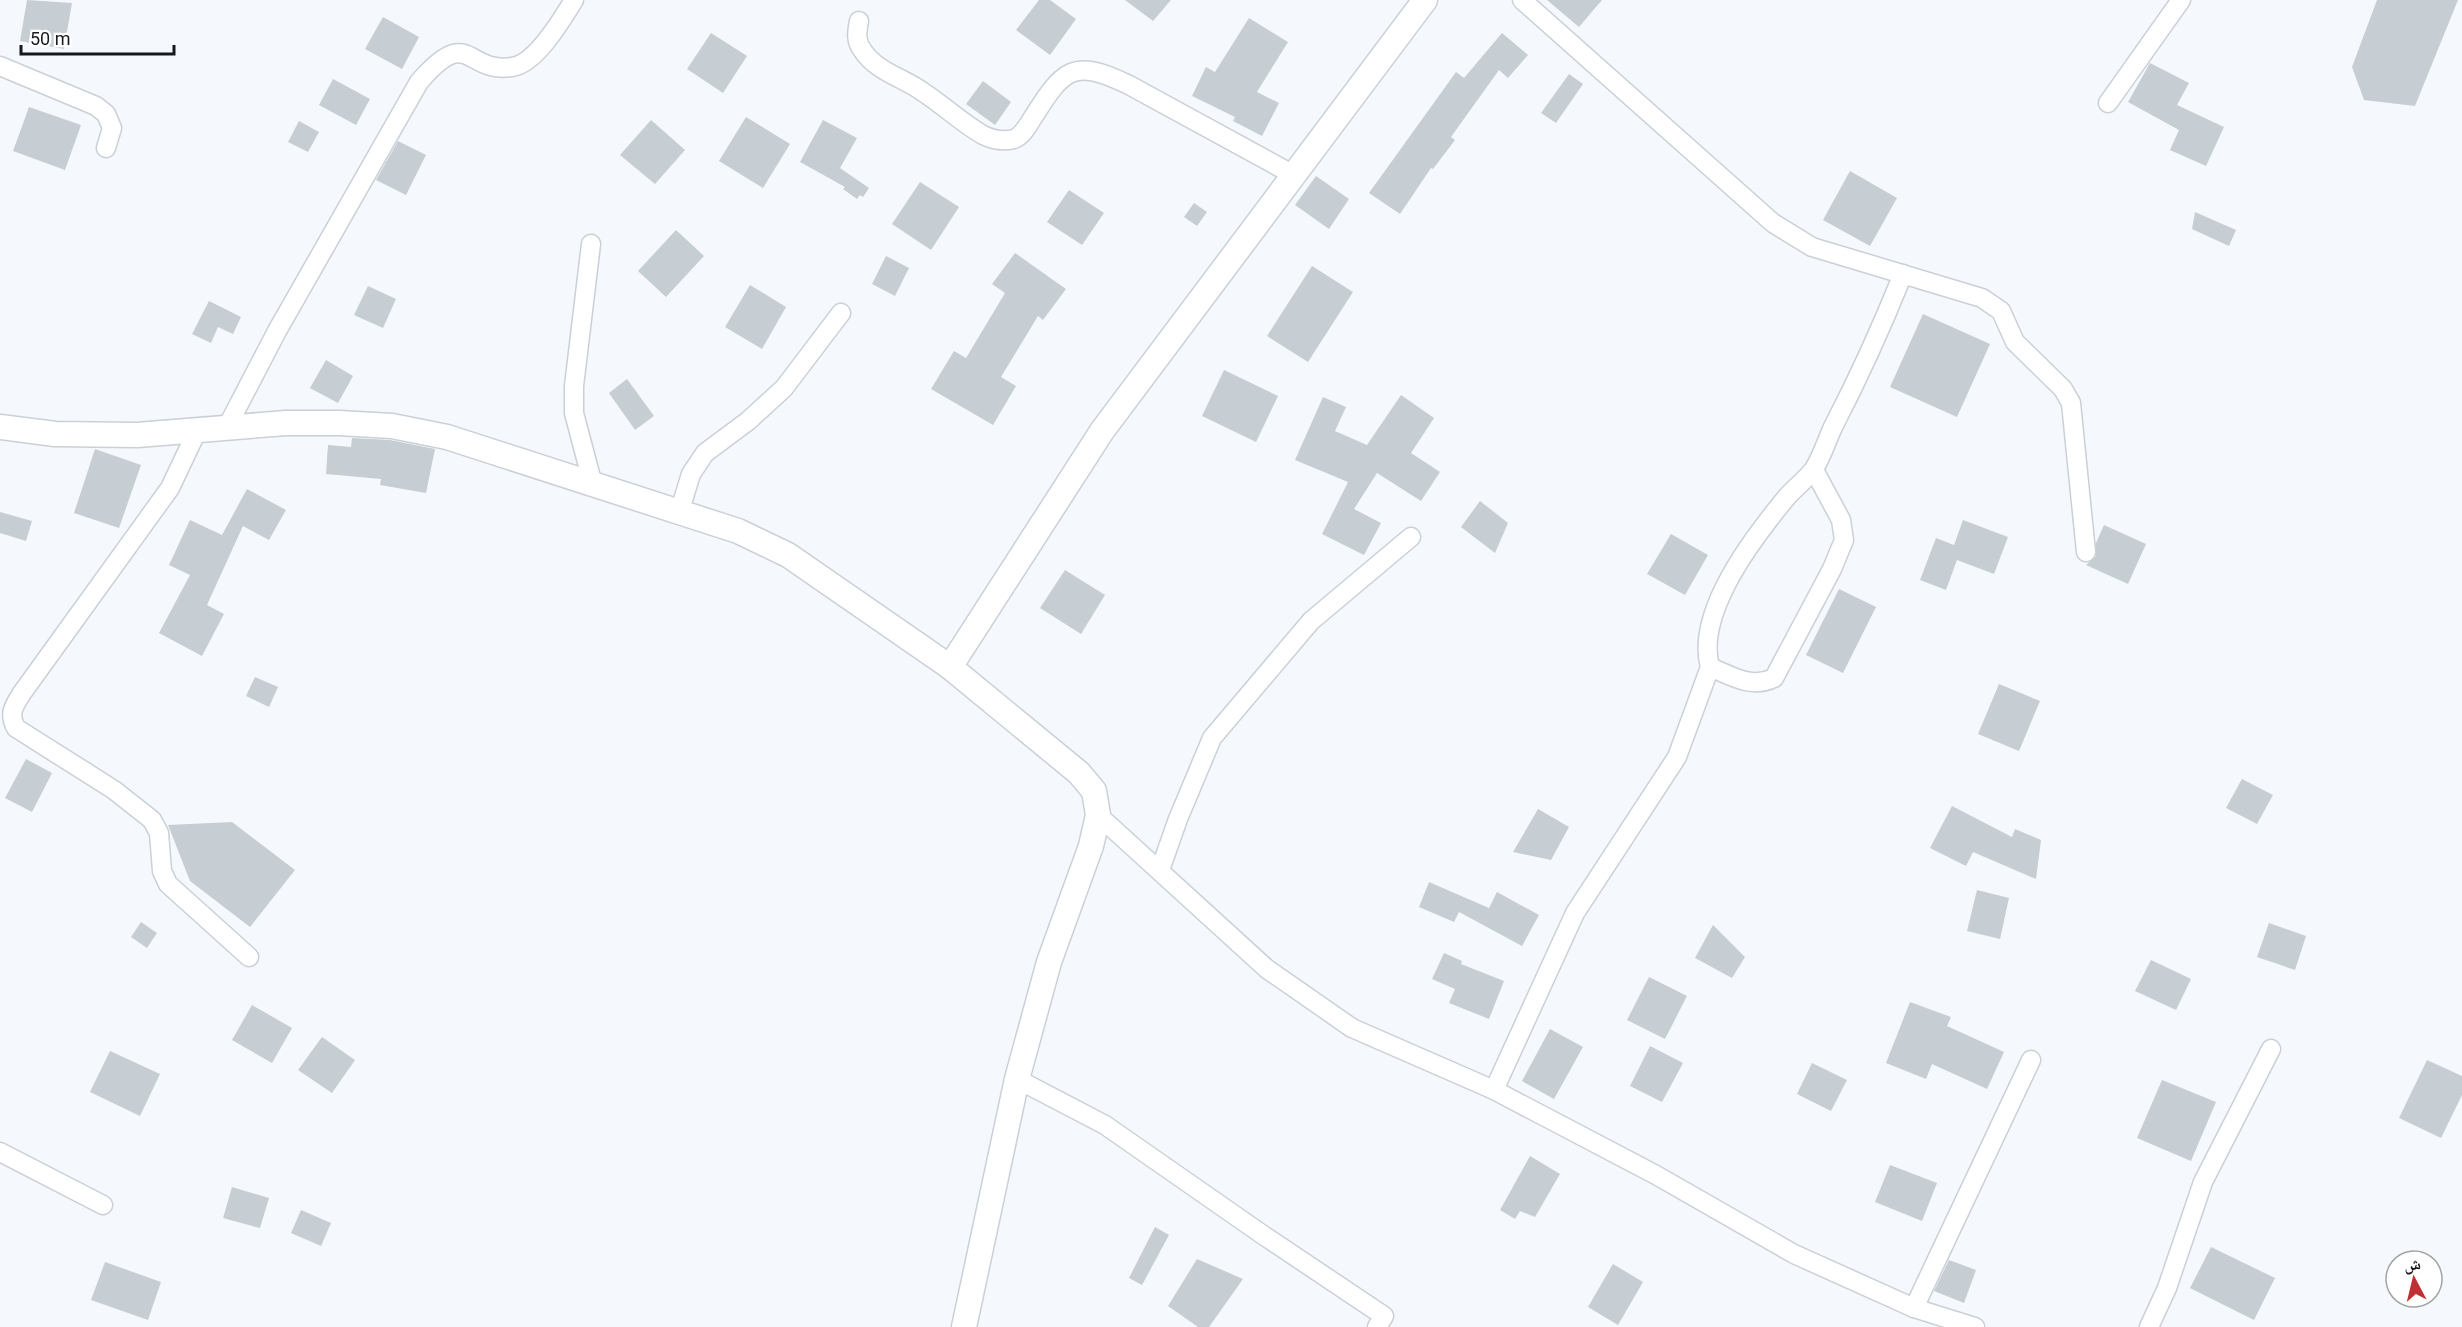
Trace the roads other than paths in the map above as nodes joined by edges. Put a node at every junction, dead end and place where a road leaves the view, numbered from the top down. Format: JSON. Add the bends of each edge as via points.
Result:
{"nodes":[{"id":1,"x":574,"y":0,"type":"edge"},
{"id":2,"x":1425,"y":0,"type":"edge"},
{"id":3,"x":1522,"y":0,"type":"edge"},
{"id":4,"x":2181,"y":0,"type":"edge"},
{"id":5,"x":859,"y":21,"type":"dead end"},
{"id":6,"x":0,"y":66,"type":"edge"},
{"id":7,"x":2108,"y":103,"type":"dead end"},
{"id":8,"x":106,"y":148,"type":"dead end"},
{"id":9,"x":1292,"y":174,"type":"junction"},
{"id":10,"x":591,"y":244,"type":"dead end"},
{"id":11,"x":1903,"y":274,"type":"junction"},
{"id":12,"x":841,"y":313,"type":"dead end"},
{"id":13,"x":0,"y":428,"type":"edge"},
{"id":14,"x":226,"y":429,"type":"junction"},
{"id":15,"x":197,"y":431,"type":"junction"},
{"id":16,"x":1814,"y":470,"type":"junction"},
{"id":17,"x":593,"y":485,"type":"junction"},
{"id":18,"x":680,"y":510,"type":"junction"},
{"id":19,"x":1410,"y":537,"type":"dead end"},
{"id":20,"x":2085,"y":552,"type":"dead end"},
{"id":21,"x":950,"y":667,"type":"junction"},
{"id":22,"x":1710,"y":667,"type":"junction"},
{"id":23,"x":1098,"y":815,"type":"junction"},
{"id":24,"x":1160,"y":870,"type":"junction"},
{"id":25,"x":249,"y":957,"type":"dead end"},
{"id":26,"x":2271,"y":1049,"type":"dead end"},
{"id":27,"x":2031,"y":1060,"type":"dead end"},
{"id":28,"x":1017,"y":1079,"type":"junction"},
{"id":29,"x":1494,"y":1090,"type":"junction"},
{"id":30,"x":0,"y":1152,"type":"edge"},
{"id":31,"x":103,"y":1205,"type":"dead end"},
{"id":32,"x":1914,"y":1308,"type":"junction"},
{"id":33,"x":964,"y":1327,"type":"edge"},
{"id":34,"x":1377,"y":1327,"type":"edge"},
{"id":35,"x":1975,"y":1327,"type":"edge"},
{"id":36,"x":2149,"y":1327,"type":"edge"}],
"edges":[{"from":1,"to":14,"type":"street","via":[[527,62],[512,68],[487,64],[470,54],[450,54],[437,61],[419,82],[277,331]]},
{"from":2,"to":9,"type":"street"},
{"from":3,"to":11,"type":"street","via":[[1773,223],[1812,247]]},
{"from":4,"to":7,"type":"street"},
{"from":5,"to":9,"type":"street","via":[[856,38],[863,52],[883,70],[999,141],[1017,138],[1025,130],[1055,83],[1074,71],[1090,70],[1129,85]]},
{"from":6,"to":8,"type":"street","via":[[96,106],[106,114],[112,128]]},
{"from":9,"to":21,"type":"street","via":[[1102,431]]},
{"from":10,"to":17,"type":"street","via":[[574,413]]},
{"from":11,"to":16,"type":"street","via":[[1864,368]]},
{"from":11,"to":20,"type":"street","via":[[1982,298],[2001,311],[2015,342],[2062,389],[2071,403]]},
{"from":12,"to":18,"type":"street","via":[[784,388],[705,453],[691,474]]},
{"from":13,"to":15,"type":"street","via":[[55,434]]},
{"from":14,"to":15,"type":"street"},
{"from":14,"to":17,"type":"street","via":[[285,423],[392,426],[447,438]]},
{"from":15,"to":25,"type":"street","via":[[170,488],[22,693],[10,718],[16,728],[114,789],[152,820],[159,833],[162,871],[168,884]]},
{"from":16,"to":22,"type":"street","via":[[1772,516],[1734,572],[1716,607],[1707,637]]},
{"from":16,"to":22,"type":"street","via":[[1841,520],[1844,540],[1832,569],[1774,678],[1750,683]]},
{"from":17,"to":18,"type":"street"},
{"from":18,"to":21,"type":"street","via":[[788,555]]},
{"from":19,"to":24,"type":"street","via":[[1311,621],[1212,738]]},
{"from":21,"to":23,"type":"street","via":[[1079,773],[1094,791]]},
{"from":22,"to":29,"type":"street","via":[[1677,757],[1575,913]]},
{"from":23,"to":24,"type":"street"},
{"from":23,"to":28,"type":"street","via":[[1091,846],[1049,962]]},
{"from":24,"to":29,"type":"street","via":[[1267,969],[1352,1028]]},
{"from":26,"to":36,"type":"street","via":[[2203,1182],[2167,1288]]},
{"from":27,"to":32,"type":"street"},
{"from":28,"to":33,"type":"street"},
{"from":28,"to":34,"type":"street","via":[[1105,1125],[1384,1316]]},
{"from":29,"to":32,"type":"street","via":[[1656,1175],[1794,1254]]},
{"from":30,"to":31,"type":"street"},
{"from":32,"to":35,"type":"street"}]}
